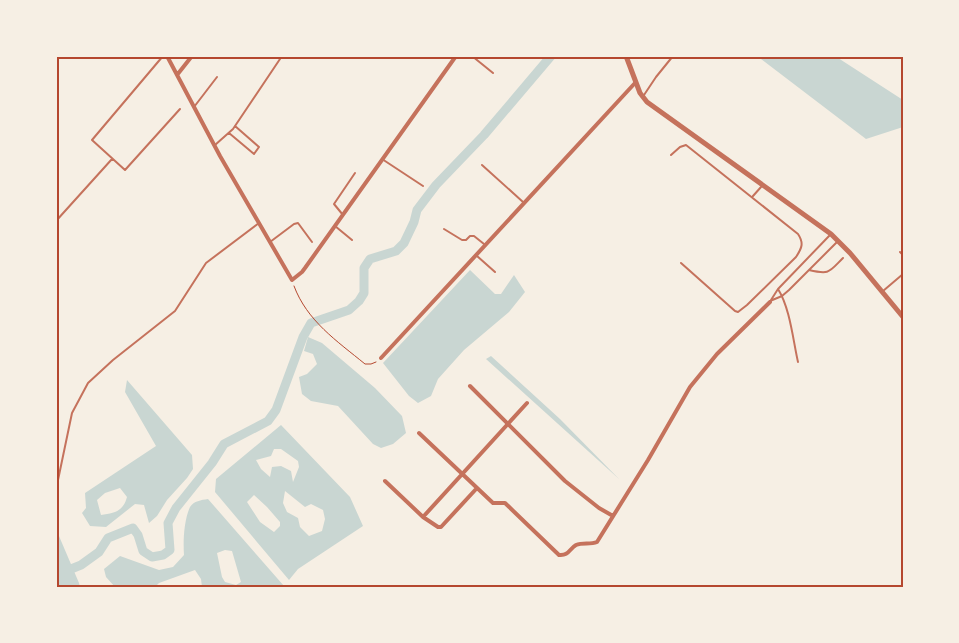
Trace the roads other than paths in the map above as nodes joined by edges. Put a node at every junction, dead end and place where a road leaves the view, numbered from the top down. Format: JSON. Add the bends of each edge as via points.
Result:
{"nodes":[{"id":1,"x":164,"y":56,"type":"edge"},
{"id":2,"x":167,"y":56,"type":"edge"},
{"id":3,"x":192,"y":56,"type":"edge"},
{"id":4,"x":282,"y":56,"type":"edge"},
{"id":5,"x":456,"y":56,"type":"edge"},
{"id":6,"x":472,"y":56,"type":"edge"},
{"id":7,"x":626,"y":56,"type":"edge"},
{"id":8,"x":673,"y":56,"type":"edge"},
{"id":9,"x":493,"y":73,"type":"dead end"},
{"id":10,"x":177,"y":75,"type":"junction"},
{"id":11,"x":217,"y":77,"type":"dead end"},
{"id":12,"x":635,"y":83,"type":"junction"},
{"id":13,"x":642,"y":97,"type":"junction"},
{"id":14,"x":194,"y":107,"type":"junction"},
{"id":15,"x":180,"y":109,"type":"dead end"},
{"id":16,"x":235,"y":126,"type":"junction"},
{"id":17,"x":229,"y":133,"type":"junction"},
{"id":18,"x":215,"y":145,"type":"junction"},
{"id":19,"x":672,"y":155,"type":"dead end"},
{"id":20,"x":112,"y":159,"type":"junction"},
{"id":21,"x":382,"y":159,"type":"junction"},
{"id":22,"x":482,"y":165,"type":"dead end"},
{"id":23,"x":355,"y":173,"type":"dead end"},
{"id":24,"x":763,"y":185,"type":"junction"},
{"id":25,"x":423,"y":186,"type":"dead end"},
{"id":26,"x":752,"y":197,"type":"junction"},
{"id":27,"x":523,"y":202,"type":"junction"},
{"id":28,"x":343,"y":215,"type":"junction"},
{"id":29,"x":56,"y":220,"type":"edge"},
{"id":30,"x":259,"y":223,"type":"junction"},
{"id":31,"x":335,"y":226,"type":"junction"},
{"id":32,"x":444,"y":229,"type":"dead end"},
{"id":33,"x":831,"y":234,"type":"junction"},
{"id":34,"x":352,"y":240,"type":"dead end"},
{"id":35,"x":839,"y":240,"type":"junction"},
{"id":36,"x":270,"y":242,"type":"junction"},
{"id":37,"x":312,"y":242,"type":"dead end"},
{"id":38,"x":484,"y":244,"type":"junction"},
{"id":39,"x":900,"y":252,"type":"dead end"},
{"id":40,"x":475,"y":254,"type":"junction"},
{"id":41,"x":903,"y":255,"type":"edge"},
{"id":42,"x":843,"y":258,"type":"dead end"},
{"id":43,"x":681,"y":262,"type":"dead end"},
{"id":44,"x":809,"y":270,"type":"junction"},
{"id":45,"x":496,"y":272,"type":"dead end"},
{"id":46,"x":903,"y":274,"type":"edge"},
{"id":47,"x":778,"y":289,"type":"junction"},
{"id":48,"x":882,"y":292,"type":"junction"},
{"id":49,"x":782,"y":296,"type":"junction"},
{"id":50,"x":770,"y":302,"type":"junction"},
{"id":51,"x":903,"y":317,"type":"edge"},
{"id":52,"x":381,"y":358,"type":"road end"},
{"id":53,"x":798,"y":362,"type":"dead end"},
{"id":54,"x":470,"y":386,"type":"dead end"},
{"id":55,"x":527,"y":403,"type":"dead end"},
{"id":56,"x":508,"y":425,"type":"junction"},
{"id":57,"x":419,"y":433,"type":"dead end"},
{"id":58,"x":462,"y":474,"type":"junction"},
{"id":59,"x":58,"y":480,"type":"dead end"},
{"id":60,"x":385,"y":481,"type":"dead end"},
{"id":61,"x":477,"y":488,"type":"junction"},
{"id":62,"x":613,"y":516,"type":"junction"},
{"id":63,"x":423,"y":517,"type":"junction"}],
"edges":[{"from":1,"to":20,"type":"lane","via":[[93,138]]},
{"from":2,"to":10,"type":"street"},
{"from":3,"to":10,"type":"street"},
{"from":4,"to":16,"type":"lane"},
{"from":5,"to":21,"type":"street"},
{"from":6,"to":9,"type":"lane"},
{"from":7,"to":12,"type":"street"},
{"from":8,"to":13,"type":"lane"},
{"from":10,"to":14,"type":"street"},
{"from":11,"to":14,"type":"lane"},
{"from":12,"to":13,"type":"street"},
{"from":12,"to":27,"type":"street"},
{"from":13,"to":24,"type":"street"},
{"from":14,"to":18,"type":"street"},
{"from":15,"to":20,"type":"lane","via":[[126,170]]},
{"from":16,"to":17,"type":"lane"},
{"from":16,"to":17,"type":"lane","via":[[259,146],[254,154]]},
{"from":17,"to":18,"type":"lane"},
{"from":18,"to":30,"type":"street"},
{"from":19,"to":26,"type":"lane","via":[[686,145]]},
{"from":20,"to":29,"type":"lane"},
{"from":21,"to":25,"type":"lane"},
{"from":21,"to":28,"type":"street"},
{"from":22,"to":27,"type":"lane"},
{"from":23,"to":28,"type":"lane","via":[[334,204]]},
{"from":24,"to":26,"type":"lane"},
{"from":24,"to":33,"type":"street"},
{"from":26,"to":43,"type":"lane","via":[[798,234],[802,243],[796,256],[747,306],[741,311],[734,311]]},
{"from":27,"to":38,"type":"street"},
{"from":28,"to":31,"type":"street"},
{"from":30,"to":36,"type":"street"},
{"from":30,"to":59,"type":"lane","via":[[206,263],[175,310],[88,383],[72,413]]},
{"from":31,"to":34,"type":"lane"},
{"from":31,"to":36,"type":"street","via":[[302,272],[292,280]]},
{"from":32,"to":38,"type":"lane","via":[[462,240],[474,236]]},
{"from":33,"to":35,"type":"street"},
{"from":33,"to":47,"type":"lane"},
{"from":35,"to":44,"type":"lane"},
{"from":35,"to":48,"type":"street"},
{"from":36,"to":37,"type":"lane","via":[[294,224],[298,224]]},
{"from":38,"to":40,"type":"street"},
{"from":39,"to":41,"type":"lane"},
{"from":40,"to":45,"type":"lane"},
{"from":40,"to":52,"type":"street"},
{"from":42,"to":44,"type":"lane","via":[[827,272]]},
{"from":44,"to":49,"type":"lane"},
{"from":46,"to":48,"type":"lane"},
{"from":47,"to":49,"type":"lane"},
{"from":47,"to":50,"type":"lane"},
{"from":48,"to":51,"type":"street"},
{"from":49,"to":50,"type":"lane"},
{"from":49,"to":53,"type":"lane"},
{"from":50,"to":62,"type":"street","via":[[717,354],[690,387]]},
{"from":54,"to":56,"type":"street"},
{"from":55,"to":56,"type":"street"},
{"from":56,"to":58,"type":"street"},
{"from":56,"to":62,"type":"street","via":[[565,481]]},
{"from":57,"to":58,"type":"street"},
{"from":58,"to":61,"type":"street"},
{"from":58,"to":63,"type":"street"},
{"from":60,"to":63,"type":"street"},
{"from":61,"to":62,"type":"street","via":[[493,503],[505,503],[563,556],[574,546],[597,542]]},
{"from":61,"to":63,"type":"street","via":[[441,527],[434,526]]}]}
